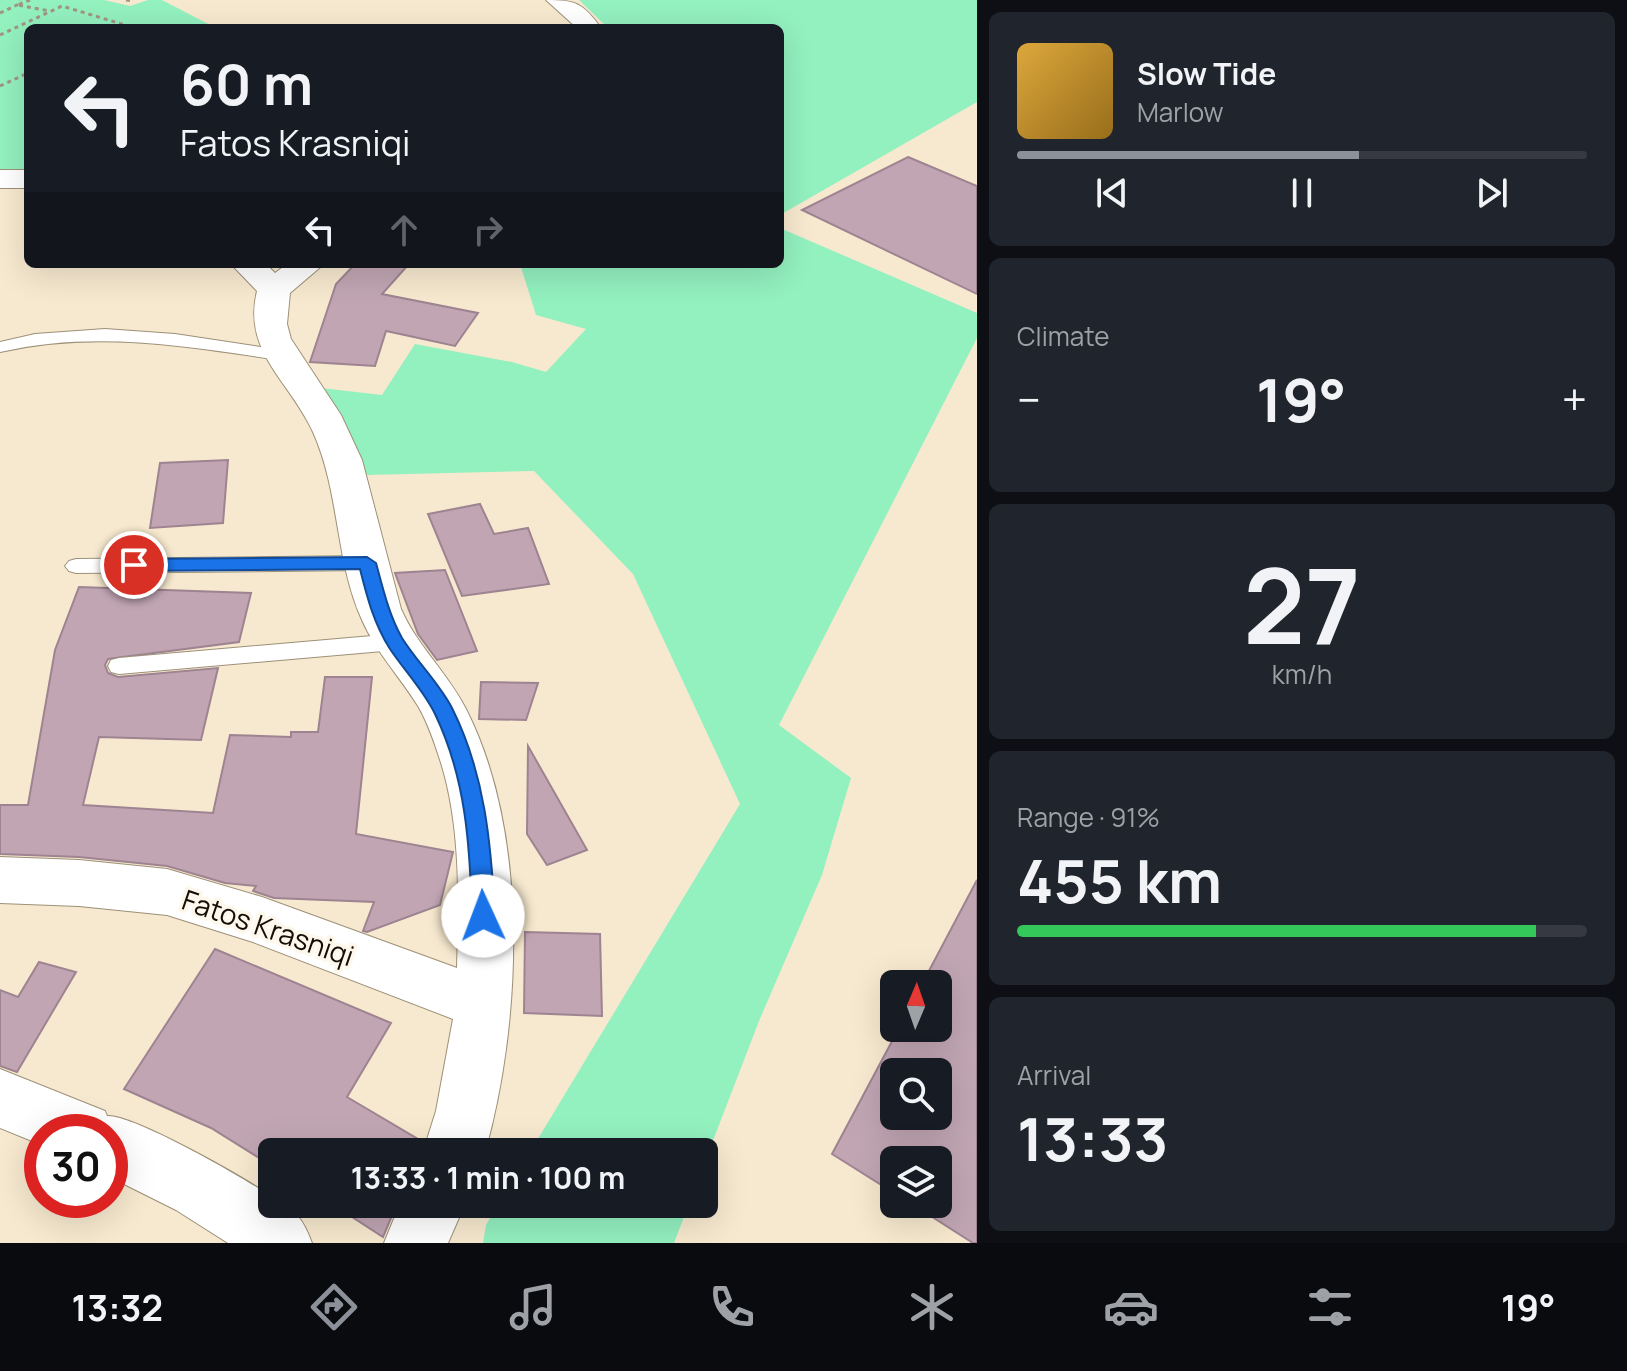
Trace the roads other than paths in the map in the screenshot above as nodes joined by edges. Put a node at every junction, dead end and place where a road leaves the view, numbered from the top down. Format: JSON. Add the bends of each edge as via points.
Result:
{"nodes":[{"id":1,"x":558,"y":0,"type":"edge"},
{"id":2,"x":586,"y":24,"type":"edge"},
{"id":3,"x":0,"y":179,"type":"edge"},
{"id":4,"x":24,"y":179,"type":"edge"},
{"id":5,"x":276,"y":272,"type":"edge"},
{"id":6,"x":0,"y":347,"type":"edge"},
{"id":7,"x":280,"y":355,"type":"junction"},
{"id":8,"x":367,"y":563,"type":"junction"},
{"id":9,"x":76,"y":566,"type":"dead end"},
{"id":10,"x":395,"y":642,"type":"junction"},
{"id":11,"x":119,"y":666,"type":"dead end"},
{"id":12,"x":0,"y":880,"type":"edge"},
{"id":13,"x":482,"y":1003,"type":"junction"},
{"id":14,"x":0,"y":1098,"type":"edge"},
{"id":15,"x":39,"y":1114,"type":"edge"},
{"id":16,"x":457,"y":1138,"type":"edge"},
{"id":17,"x":128,"y":1153,"type":"edge"},
{"id":18,"x":427,"y":1218,"type":"edge"},
{"id":19,"x":280,"y":1243,"type":"edge"},
{"id":20,"x":416,"y":1243,"type":"edge"}],
"edges":[{"from":1,"to":2,"type":"street"},
{"from":3,"to":4,"type":"street"},
{"from":5,"to":7,"type":"street","via":[[268,308]]},
{"from":6,"to":7,"type":"lane","via":[[77,334],[131,335]]},
{"from":7,"to":8,"type":"street","via":[[318,406],[336,443]]},
{"from":8,"to":9,"type":"lane"},
{"from":8,"to":10,"type":"street"},
{"from":10,"to":11,"type":"lane"},
{"from":10,"to":13,"type":"street","via":[[443,709],[469,776],[481,848]]},
{"from":12,"to":13,"type":"street","name":"Fatos Krasniqi","via":[[167,892],[262,921]]},
{"from":13,"to":16,"type":"street","via":[[475,1067]]},
{"from":14,"to":15,"type":"street"},
{"from":17,"to":19,"type":"street","via":[[192,1183]]},
{"from":18,"to":20,"type":"street"}]}
